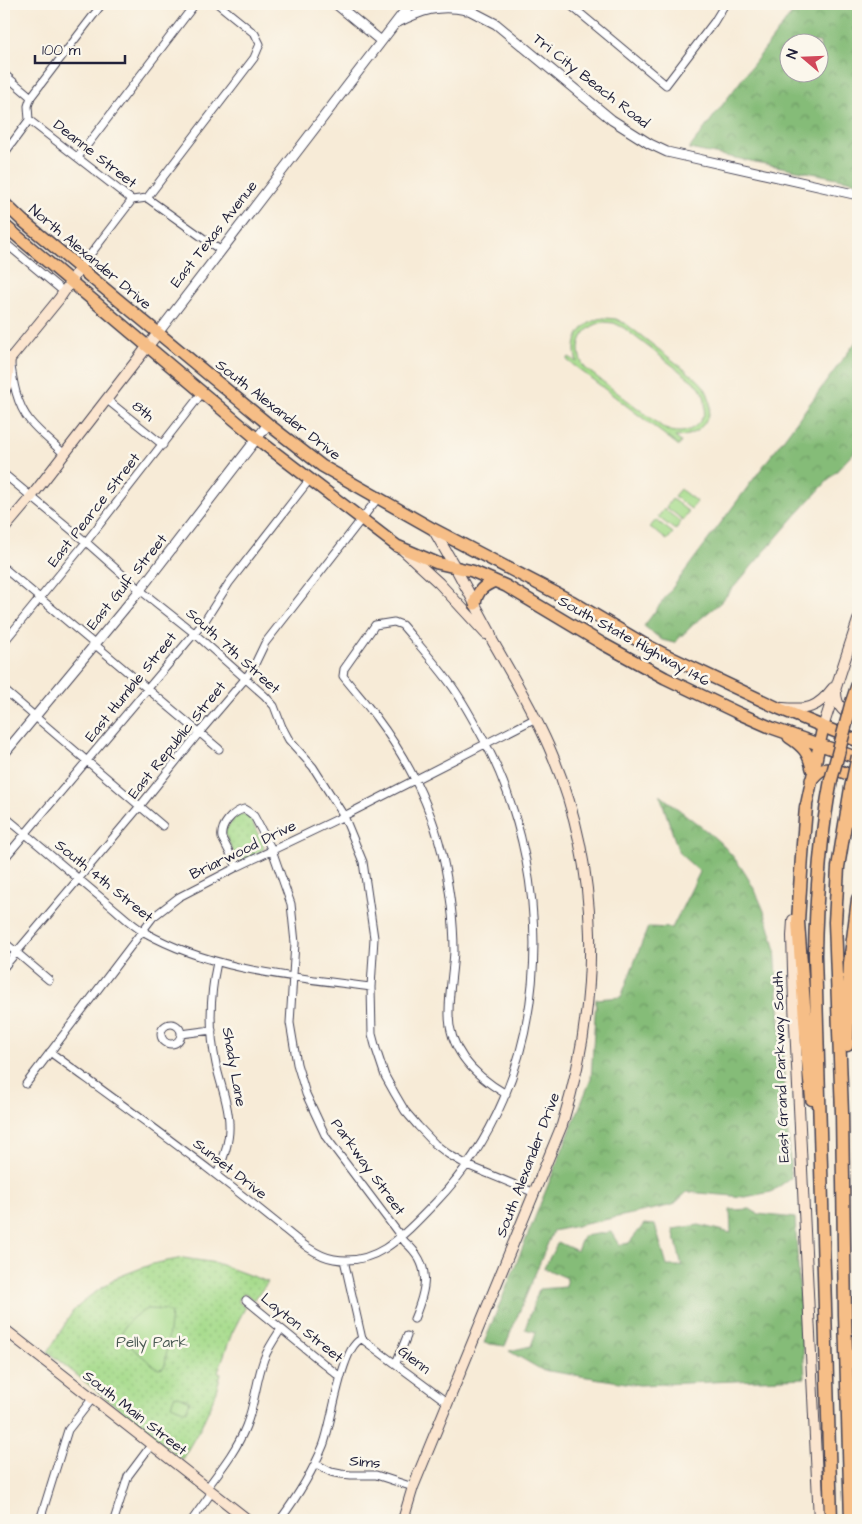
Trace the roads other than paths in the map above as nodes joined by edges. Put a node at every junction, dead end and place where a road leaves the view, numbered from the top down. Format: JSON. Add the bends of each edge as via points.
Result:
{"nodes":[{"id":1,"x":102,"y":4,"type":"edge"},
{"id":2,"x":195,"y":4,"type":"edge"},
{"id":3,"x":218,"y":4,"type":"edge"},
{"id":4,"x":336,"y":4,"type":"edge"},
{"id":5,"x":410,"y":4,"type":"edge"},
{"id":6,"x":461,"y":4,"type":"edge"},
{"id":7,"x":569,"y":4,"type":"edge"},
{"id":8,"x":725,"y":4,"type":"edge"},
{"id":9,"x":471,"y":11,"type":"junction"},
{"id":10,"x":394,"y":24,"type":"junction"},
{"id":11,"x":381,"y":41,"type":"junction"},
{"id":12,"x":4,"y":74,"type":"edge"},
{"id":13,"x":31,"y":97,"type":"junction"},
{"id":14,"x":29,"y":120,"type":"junction"},
{"id":15,"x":4,"y":154,"type":"edge"},
{"id":16,"x":78,"y":157,"type":"junction"},
{"id":17,"x":858,"y":195,"type":"edge"},
{"id":18,"x":147,"y":198,"type":"junction"},
{"id":19,"x":132,"y":200,"type":"junction"},
{"id":20,"x":4,"y":203,"type":"edge"},
{"id":21,"x":23,"y":221,"type":"junction"},
{"id":22,"x":8,"y":228,"type":"edge"},
{"id":23,"x":4,"y":242,"type":"edge"},
{"id":24,"x":220,"y":250,"type":"junction"},
{"id":25,"x":80,"y":268,"type":"junction"},
{"id":26,"x":72,"y":281,"type":"junction"},
{"id":27,"x":64,"y":292,"type":"junction"},
{"id":28,"x":158,"y":333,"type":"junction"},
{"id":29,"x":148,"y":346,"type":"junction"},
{"id":30,"x":6,"y":359,"type":"edge"},
{"id":31,"x":4,"y":393,"type":"edge"},
{"id":32,"x":202,"y":393,"type":"junction"},
{"id":33,"x":106,"y":399,"type":"junction"},
{"id":34,"x":268,"y":424,"type":"junction"},
{"id":35,"x":256,"y":438,"type":"junction"},
{"id":36,"x":163,"y":445,"type":"junction"},
{"id":37,"x":64,"y":454,"type":"junction"},
{"id":38,"x":4,"y":474,"type":"edge"},
{"id":39,"x":310,"y":479,"type":"junction"},
{"id":40,"x":31,"y":497,"type":"junction"},
{"id":41,"x":378,"y":498,"type":"junction"},
{"id":42,"x":363,"y":518,"type":"junction"},
{"id":43,"x":4,"y":529,"type":"edge"},
{"id":44,"x":433,"y":529,"type":"junction"},
{"id":45,"x":86,"y":542,"type":"junction"},
{"id":46,"x":398,"y":546,"type":"junction"},
{"id":47,"x":455,"y":566,"type":"junction"},
{"id":48,"x":4,"y":568,"type":"edge"},
{"id":49,"x":495,"y":581,"type":"junction"},
{"id":50,"x":140,"y":590,"type":"junction"},
{"id":51,"x":41,"y":599,"type":"junction"},
{"id":52,"x":573,"y":602,"type":"junction"},
{"id":53,"x":475,"y":604,"type":"junction"},
{"id":54,"x":537,"y":604,"type":"junction"},
{"id":55,"x":858,"y":620,"type":"edge"},
{"id":56,"x":194,"y":633,"type":"junction"},
{"id":57,"x":492,"y":640,"type":"junction"},
{"id":58,"x":4,"y":642,"type":"edge"},
{"id":59,"x":94,"y":645,"type":"junction"},
{"id":60,"x":245,"y":679,"type":"junction"},
{"id":61,"x":837,"y":684,"type":"junction"},
{"id":62,"x":858,"y":684,"type":"edge"},
{"id":63,"x":148,"y":689,"type":"junction"},
{"id":64,"x":4,"y":690,"type":"edge"},
{"id":65,"x":778,"y":708,"type":"junction"},
{"id":66,"x":36,"y":717,"type":"junction"},
{"id":67,"x":536,"y":718,"type":"junction"},
{"id":68,"x":858,"y":719,"type":"edge"},
{"id":69,"x":823,"y":727,"type":"junction"},
{"id":70,"x":772,"y":728,"type":"junction"},
{"id":71,"x":199,"y":732,"type":"junction"},
{"id":72,"x":858,"y":741,"type":"edge"},
{"id":73,"x":486,"y":744,"type":"junction"},
{"id":74,"x":819,"y":744,"type":"junction"},
{"id":75,"x":219,"y":749,"type":"dead end"},
{"id":76,"x":4,"y":754,"type":"edge"},
{"id":77,"x":858,"y":757,"type":"edge"},
{"id":78,"x":88,"y":761,"type":"junction"},
{"id":79,"x":812,"y":777,"type":"junction"},
{"id":80,"x":414,"y":779,"type":"junction"},
{"id":81,"x":854,"y":783,"type":"edge"},
{"id":82,"x":140,"y":806,"type":"junction"},
{"id":83,"x":806,"y":807,"type":"junction"},
{"id":84,"x":4,"y":816,"type":"edge"},
{"id":85,"x":344,"y":816,"type":"junction"},
{"id":86,"x":163,"y":826,"type":"dead end"},
{"id":87,"x":25,"y":834,"type":"junction"},
{"id":88,"x":272,"y":850,"type":"junction"},
{"id":89,"x":4,"y":860,"type":"edge"},
{"id":90,"x":237,"y":867,"type":"junction"},
{"id":91,"x":78,"y":880,"type":"junction"},
{"id":92,"x":858,"y":899,"type":"edge"},
{"id":93,"x":142,"y":932,"type":"junction"},
{"id":94,"x":4,"y":942,"type":"edge"},
{"id":95,"x":16,"y":952,"type":"junction"},
{"id":96,"x":217,"y":962,"type":"junction"},
{"id":97,"x":4,"y":967,"type":"edge"},
{"id":98,"x":292,"y":977,"type":"junction"},
{"id":99,"x":49,"y":980,"type":"dead end"},
{"id":100,"x":371,"y":987,"type":"junction"},
{"id":101,"x":212,"y":1030,"type":"junction"},
{"id":102,"x":181,"y":1034,"type":"dead end"},
{"id":103,"x":50,"y":1052,"type":"junction"},
{"id":104,"x":26,"y":1084,"type":"dead end"},
{"id":105,"x":506,"y":1094,"type":"junction"},
{"id":106,"x":842,"y":1113,"type":"junction"},
{"id":107,"x":821,"y":1143,"type":"junction"},
{"id":108,"x":467,"y":1165,"type":"junction"},
{"id":109,"x":217,"y":1175,"type":"junction"},
{"id":110,"x":535,"y":1193,"type":"junction"},
{"id":111,"x":402,"y":1237,"type":"junction"},
{"id":112,"x":344,"y":1260,"type":"junction"},
{"id":113,"x":246,"y":1300,"type":"dead end"},
{"id":114,"x":414,"y":1319,"type":"dead end"},
{"id":115,"x":4,"y":1329,"type":"edge"},
{"id":116,"x":281,"y":1329,"type":"junction"},
{"id":117,"x":407,"y":1336,"type":"dead end"},
{"id":118,"x":362,"y":1339,"type":"junction"},
{"id":119,"x":396,"y":1363,"type":"junction"},
{"id":120,"x":340,"y":1376,"type":"junction"},
{"id":121,"x":92,"y":1399,"type":"junction"},
{"id":122,"x":448,"y":1403,"type":"junction"},
{"id":123,"x":152,"y":1444,"type":"junction"},
{"id":124,"x":316,"y":1464,"type":"junction"},
{"id":125,"x":413,"y":1487,"type":"junction"},
{"id":126,"x":210,"y":1490,"type":"junction"},
{"id":127,"x":40,"y":1520,"type":"edge"},
{"id":128,"x":114,"y":1520,"type":"edge"},
{"id":129,"x":192,"y":1520,"type":"edge"},
{"id":130,"x":248,"y":1520,"type":"edge"},
{"id":131,"x":280,"y":1520,"type":"edge"},
{"id":132,"x":403,"y":1520,"type":"edge"},
{"id":133,"x":819,"y":1520,"type":"edge"},
{"id":134,"x":831,"y":1520,"type":"edge"},
{"id":135,"x":851,"y":1520,"type":"edge"}],
"edges":[{"from":1,"to":13,"type":"street"},
{"from":2,"to":16,"type":"street"},
{"from":3,"to":18,"type":"street","via":[[256,34],[260,44],[258,50]]},
{"from":4,"to":11,"type":"street"},
{"from":5,"to":10,"type":"street","name":"East Texas Avenue"},
{"from":6,"to":9,"type":"street","name":"Tri City Beach Road"},
{"from":7,"to":8,"type":"street","via":[[666,85]]},
{"from":9,"to":10,"type":"street","via":[[434,7]]},
{"from":9,"to":17,"type":"street","name":"Tri City Beach Road","via":[[496,24],[611,119],[650,144],[667,152]]},
{"from":10,"to":11,"type":"street","name":"East Texas Avenue"},
{"from":11,"to":24,"type":"street","name":"East Texas Avenue"},
{"from":12,"to":13,"type":"street"},
{"from":13,"to":14,"type":"street"},
{"from":14,"to":15,"type":"street"},
{"from":14,"to":16,"type":"street","name":"Deanne Street"},
{"from":16,"to":19,"type":"street","name":"Deanne Street"},
{"from":18,"to":19,"type":"street","name":"Deanne Street"},
{"from":18,"to":24,"type":"street","name":"Deanne Street"},
{"from":19,"to":25,"type":"street"},
{"from":20,"to":21,"type":"main road","name":"North Alexander Drive"},
{"from":21,"to":22,"type":"main road"},
{"from":21,"to":25,"type":"main road","name":"North Alexander Drive"},
{"from":22,"to":26,"type":"main road","name":"North Alexander Drive"},
{"from":23,"to":27,"type":"street"},
{"from":24,"to":28,"type":"street","name":"East Texas Avenue"},
{"from":25,"to":26,"type":"main road"},
{"from":25,"to":28,"type":"main road","name":"North Alexander Drive"},
{"from":26,"to":27,"type":"main road"},
{"from":26,"to":29,"type":"main road","name":"North Alexander Drive"},
{"from":27,"to":30,"type":"main road"},
{"from":28,"to":29,"type":"main road","name":"East Texas Avenue"},
{"from":28,"to":34,"type":"main road","name":"South Alexander Drive"},
{"from":29,"to":32,"type":"main road","name":"South Alexander Drive"},
{"from":29,"to":33,"type":"main road","name":"East Texas Avenue"},
{"from":30,"to":31,"type":"main road"},
{"from":30,"to":37,"type":"street","via":[[24,413]]},
{"from":32,"to":35,"type":"main road","name":"South Alexander Drive"},
{"from":32,"to":36,"type":"street","name":"East Pearce Street"},
{"from":33,"to":36,"type":"street","name":"8th"},
{"from":33,"to":37,"type":"main road","name":"East Texas Avenue"},
{"from":34,"to":35,"type":"street","name":"East Gulf Street"},
{"from":34,"to":41,"type":"main road","name":"South Alexander Drive","via":[[322,466]]},
{"from":35,"to":39,"type":"main road","name":"South Alexander Drive"},
{"from":35,"to":50,"type":"street","name":"East Gulf Street"},
{"from":36,"to":45,"type":"street","name":"East Pearce Street"},
{"from":37,"to":40,"type":"main road","name":"East Texas Avenue"},
{"from":38,"to":40,"type":"street","name":"South 7th Street"},
{"from":39,"to":42,"type":"main road","name":"South Alexander Drive"},
{"from":39,"to":56,"type":"street","name":"East Humble Street"},
{"from":40,"to":43,"type":"main road","name":"East Texas Avenue"},
{"from":40,"to":45,"type":"street","name":"South 7th Street"},
{"from":41,"to":42,"type":"street","name":"East Republic Street"},
{"from":41,"to":44,"type":"main road","name":"South Alexander Drive"},
{"from":42,"to":46,"type":"main road","name":"South Alexander Drive"},
{"from":42,"to":60,"type":"street","name":"East Republic Street","via":[[265,643]]},
{"from":44,"to":47,"type":"main road","name":"South Alexander Drive"},
{"from":44,"to":52,"type":"main road","name":"South State Highway 146"},
{"from":45,"to":50,"type":"street","name":"South 7th Street"},
{"from":45,"to":51,"type":"street","name":"East Pearce Street"},
{"from":46,"to":47,"type":"main road","name":"South State Highway 146","via":[[437,563]]},
{"from":46,"to":57,"type":"main road","name":"South Alexander Drive","via":[[439,583]]},
{"from":47,"to":49,"type":"main road","name":"South State Highway 146"},
{"from":47,"to":53,"type":"main road","name":"South Alexander Drive"},
{"from":48,"to":51,"type":"street"},
{"from":49,"to":53,"type":"main road","via":[[480,589]]},
{"from":49,"to":54,"type":"main road","name":"South State Highway 146"},
{"from":50,"to":56,"type":"street","name":"South 7th Street"},
{"from":50,"to":59,"type":"street","name":"East Gulf Street"},
{"from":51,"to":58,"type":"street","name":"East Pearce Street"},
{"from":51,"to":59,"type":"street"},
{"from":52,"to":54,"type":"main road","via":[[561,612]]},
{"from":52,"to":65,"type":"main road","name":"South State Highway 146","via":[[672,658]]},
{"from":53,"to":57,"type":"main road","name":"South Alexander Drive"},
{"from":54,"to":70,"type":"main road","name":"South State Highway 146","via":[[665,678]]},
{"from":55,"to":61,"type":"main road","name":"East Grand Parkway South"},
{"from":56,"to":60,"type":"street","name":"South 7th Street"},
{"from":56,"to":63,"type":"street","name":"East Humble Street"},
{"from":57,"to":67,"type":"main road","name":"South Alexander Drive"},
{"from":59,"to":63,"type":"street"},
{"from":59,"to":66,"type":"street","name":"East Gulf Street"},
{"from":60,"to":71,"type":"street","name":"East Republic Street"},
{"from":60,"to":85,"type":"street","name":"South 7th Street","via":[[274,706],[289,740],[313,767]]},
{"from":61,"to":65,"type":"main road","via":[[814,706]]},
{"from":61,"to":68,"type":"main road","via":[[837,704],[842,711]]},
{"from":61,"to":69,"type":"main road","name":"East Grand Parkway South"},
{"from":62,"to":107,"type":"highway","bridge":true,"via":[[831,780],[821,846],[815,965]]},
{"from":63,"to":71,"type":"street"},
{"from":63,"to":78,"type":"street","name":"East Humble Street"},
{"from":64,"to":66,"type":"street"},
{"from":65,"to":69,"type":"main road","name":"South State Highway 146"},
{"from":66,"to":76,"type":"street","name":"East Gulf Street"},
{"from":66,"to":78,"type":"street"},
{"from":67,"to":73,"type":"street","name":"Briarwood Drive"},
{"from":67,"to":110,"type":"main road","name":"South Alexander Drive","via":[[563,785],[578,840],[588,901],[591,955],[586,1018],[571,1097]]},
{"from":69,"to":72,"type":"main road","name":"South State Highway 146"},
{"from":69,"to":74,"type":"main road","name":"East Grand Parkway South"},
{"from":70,"to":74,"type":"main road","name":"South State Highway 146"},
{"from":70,"to":79,"type":"main road","via":[[804,749],[810,758]]},
{"from":71,"to":75,"type":"street"},
{"from":71,"to":82,"type":"street","name":"East Republic Street"},
{"from":73,"to":80,"type":"street","name":"Briarwood Drive"},
{"from":73,"to":80,"type":"street","name":"Sunset Drive","via":[[452,686],[402,625],[394,622],[376,625],[342,676],[376,716]]},
{"from":73,"to":105,"type":"street","name":"Sunset Drive","via":[[521,838],[533,911],[535,958],[529,1013]]},
{"from":74,"to":77,"type":"main road","name":"South State Highway 146"},
{"from":74,"to":79,"type":"main road","name":"East Grand Parkway South"},
{"from":77,"to":81,"type":"highway","bridge":true},
{"from":78,"to":82,"type":"street"},
{"from":78,"to":87,"type":"street","name":"East Humble Street"},
{"from":79,"to":81,"type":"main road","via":[[827,769],[842,772]]},
{"from":79,"to":83,"type":"main road","name":"East Grand Parkway South"},
{"from":80,"to":85,"type":"street","name":"Briarwood Drive"},
{"from":80,"to":105,"type":"street","via":[[442,852],[451,905],[454,949],[449,1004],[454,1041],[468,1064]]},
{"from":81,"to":106,"type":"highway","via":[[838,867],[835,908]]},
{"from":82,"to":86,"type":"street"},
{"from":82,"to":91,"type":"street","name":"East Republic Street"},
{"from":83,"to":107,"type":"highway","via":[[798,922],[812,1102]]},
{"from":83,"to":133,"type":"main road","name":"East Grand Parkway South","via":[[798,856],[792,936]]},
{"from":84,"to":87,"type":"street","name":"South 4th Street"},
{"from":85,"to":88,"type":"street","name":"Briarwood Drive"},
{"from":85,"to":100,"type":"street","name":"South 7th Street","via":[[363,862],[374,938]]},
{"from":87,"to":89,"type":"street","name":"East Humble Street"},
{"from":87,"to":91,"type":"street","name":"South 4th Street"},
{"from":88,"to":90,"type":"street","name":"Briarwood Drive"},
{"from":88,"to":90,"type":"street","name":"Parkway Street","via":[[254,816],[244,809],[238,810],[221,833]]},
{"from":88,"to":98,"type":"street","name":"Parkway Street","via":[[291,904],[295,943]]},
{"from":90,"to":93,"type":"street","name":"Briarwood Drive","via":[[179,897],[154,917]]},
{"from":91,"to":93,"type":"street","name":"South 4th Street"},
{"from":91,"to":95,"type":"street","name":"East Republic Street"},
{"from":92,"to":106,"type":"highway","via":[[850,963]]},
{"from":93,"to":96,"type":"street","name":"South 4th Street"},
{"from":93,"to":103,"type":"street","name":"Briarwood Drive"},
{"from":94,"to":95,"type":"street"},
{"from":95,"to":97,"type":"street","name":"East Republic Street"},
{"from":95,"to":99,"type":"street"},
{"from":96,"to":98,"type":"street","name":"South 4th Street"},
{"from":96,"to":101,"type":"street","name":"Shady Lane","via":[[213,981]]},
{"from":98,"to":100,"type":"street","name":"South 4th Street"},
{"from":98,"to":111,"type":"street","name":"Parkway Street","via":[[290,1023],[297,1064],[314,1114],[326,1137]]},
{"from":100,"to":108,"type":"street","name":"South 7th Street","via":[[372,1034],[388,1082],[418,1126],[442,1149]]},
{"from":101,"to":102,"type":"street"},
{"from":101,"to":109,"type":"street","name":"Shady Lane","via":[[229,1124],[229,1138]]},
{"from":103,"to":104,"type":"street","name":"Briarwood Drive"},
{"from":103,"to":109,"type":"street","name":"Sunset Drive"},
{"from":105,"to":108,"type":"street","name":"Sunset Drive"},
{"from":106,"to":135,"type":"highway"},
{"from":107,"to":134,"type":"highway"},
{"from":108,"to":110,"type":"street","name":"South 7th Street"},
{"from":108,"to":111,"type":"street","name":"Sunset Drive"},
{"from":109,"to":112,"type":"street","name":"Sunset Drive","via":[[298,1240],[320,1254]]},
{"from":110,"to":122,"type":"main road","name":"South Alexander Drive"},
{"from":111,"to":112,"type":"street","name":"Sunset Drive","via":[[372,1256]]},
{"from":111,"to":114,"type":"street","name":"Parkway Street","via":[[414,1249],[424,1274],[424,1292]]},
{"from":112,"to":118,"type":"street"},
{"from":113,"to":116,"type":"street","name":"Layton Street"},
{"from":115,"to":121,"type":"main road","name":"South Main Street"},
{"from":116,"to":120,"type":"street","name":"Layton Street"},
{"from":116,"to":126,"type":"street","via":[[264,1358],[246,1426]]},
{"from":117,"to":119,"type":"street"},
{"from":118,"to":119,"type":"street","name":"Glenn"},
{"from":118,"to":120,"type":"street","via":[[351,1349]]},
{"from":119,"to":122,"type":"street","name":"Glenn"},
{"from":120,"to":124,"type":"street","via":[[331,1420]]},
{"from":121,"to":123,"type":"main road","name":"South Main Street"},
{"from":121,"to":127,"type":"street","via":[[68,1430]]},
{"from":122,"to":125,"type":"main road","name":"South Alexander Drive"},
{"from":123,"to":126,"type":"main road","name":"South Main Street"},
{"from":123,"to":128,"type":"street","via":[[128,1476]]},
{"from":124,"to":125,"type":"street","name":"Sims","via":[[331,1472],[376,1475]]},
{"from":124,"to":131,"type":"street"},
{"from":125,"to":132,"type":"main road","name":"South Alexander Drive"},
{"from":126,"to":129,"type":"street"},
{"from":126,"to":130,"type":"main road","name":"South Main Street"}]}
